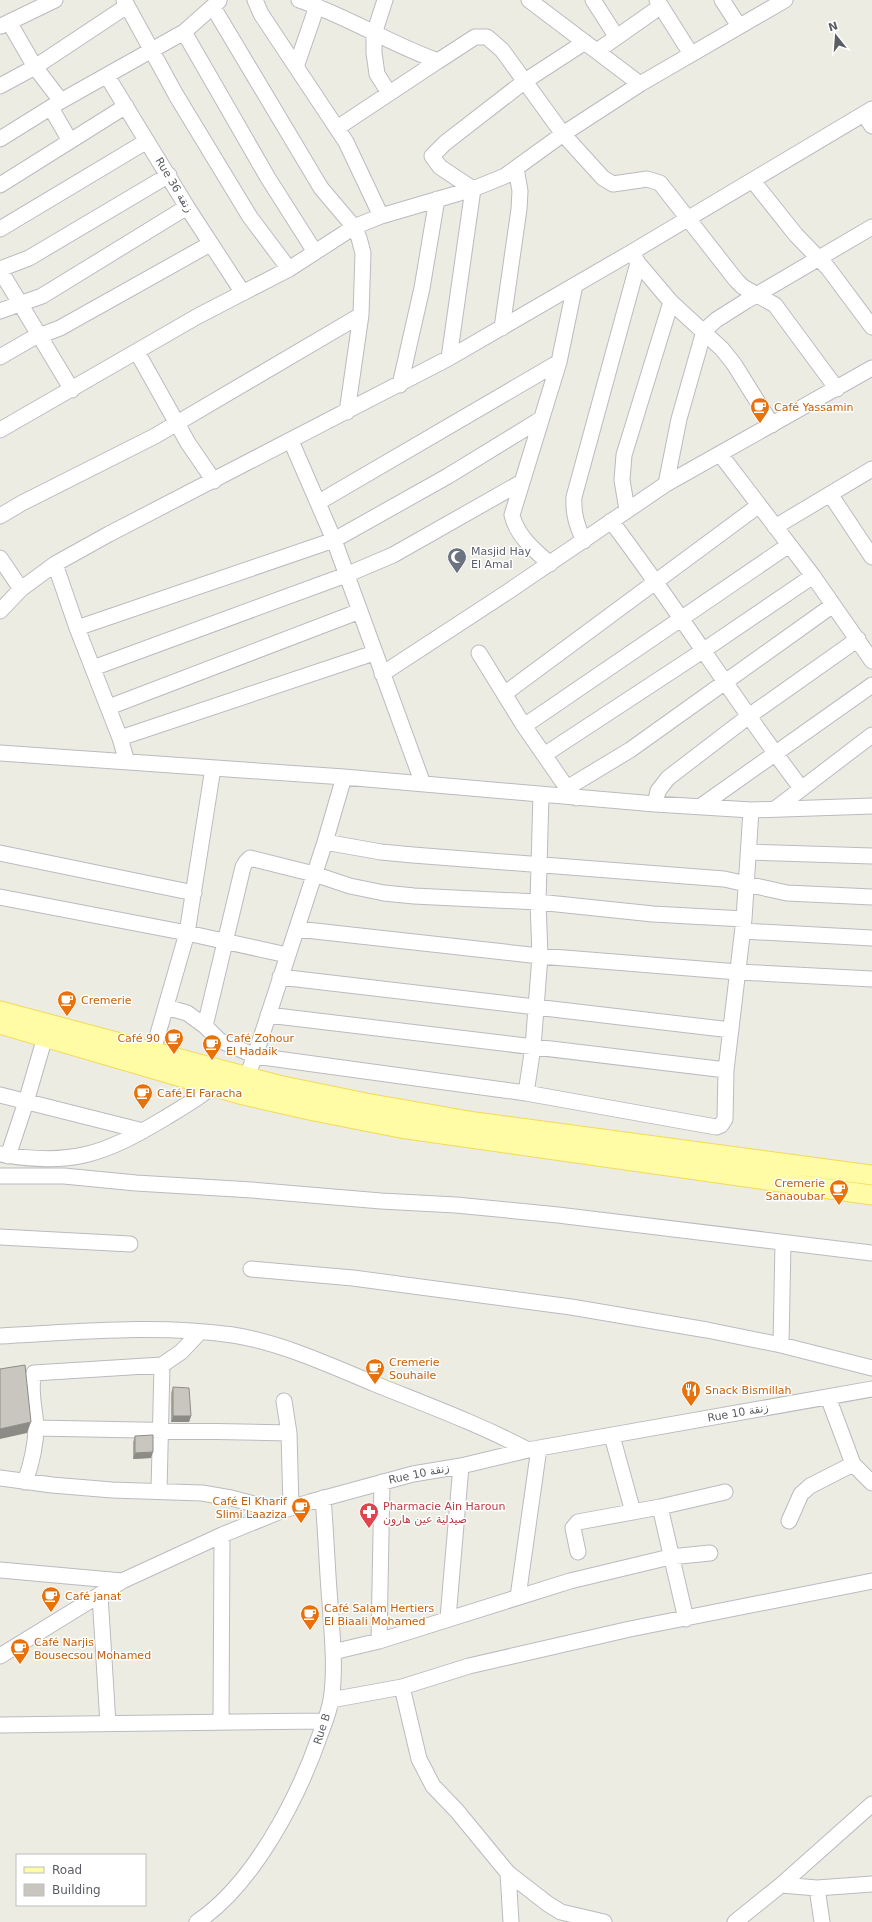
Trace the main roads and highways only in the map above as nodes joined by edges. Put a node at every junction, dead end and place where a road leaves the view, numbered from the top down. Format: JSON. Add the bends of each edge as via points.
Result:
{"nodes":[{"id":1,"x":0,"y":1011,"type":"edge"},
{"id":2,"x":0,"y":1024,"type":"edge"},
{"id":3,"x":872,"y":1175,"type":"edge"},
{"id":4,"x":872,"y":1195,"type":"edge"}],
"edges":[{"from":1,"to":3,"type":"main road","via":[[227,1072],[321,1094],[475,1122]]},
{"from":2,"to":4,"type":"main road","via":[[239,1094],[400,1128]]}]}
